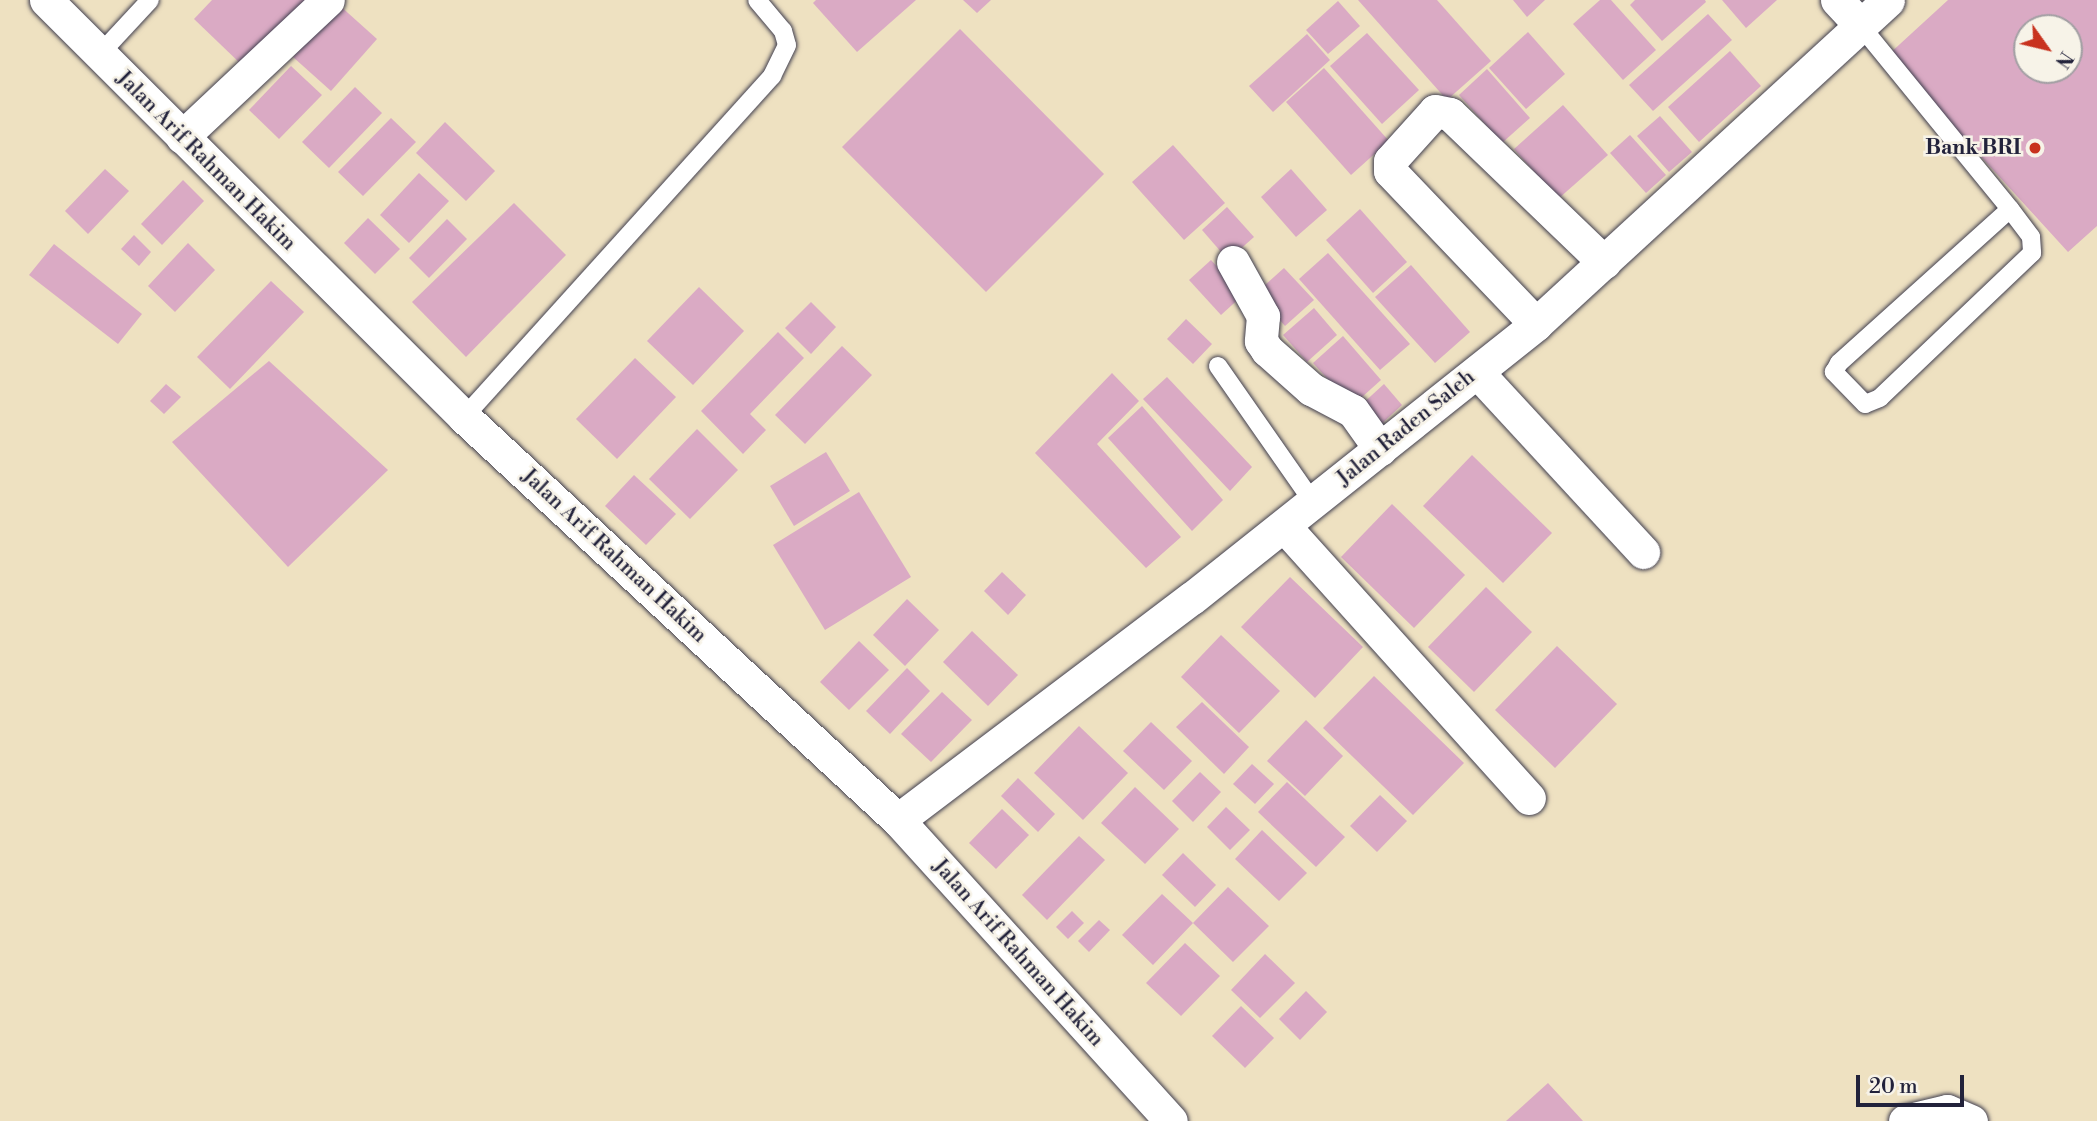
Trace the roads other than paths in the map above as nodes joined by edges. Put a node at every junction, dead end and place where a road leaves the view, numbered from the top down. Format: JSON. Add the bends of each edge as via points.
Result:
{"nodes":[{"id":1,"x":46,"y":0,"type":"edge"},
{"id":2,"x":150,"y":0,"type":"edge"},
{"id":3,"x":328,"y":0,"type":"edge"},
{"id":4,"x":757,"y":0,"type":"edge"},
{"id":5,"x":1837,"y":0,"type":"edge"},
{"id":6,"x":1888,"y":0,"type":"edge"},
{"id":7,"x":1860,"y":25,"type":"junction"},
{"id":8,"x":99,"y":56,"type":"junction"},
{"id":9,"x":182,"y":137,"type":"junction"},
{"id":10,"x":2010,"y":208,"type":"junction"},
{"id":11,"x":1233,"y":262,"type":"dead end"},
{"id":12,"x":1604,"y":262,"type":"junction"},
{"id":13,"x":1536,"y":324,"type":"junction"},
{"id":14,"x":1217,"y":366,"type":"dead end"},
{"id":15,"x":1477,"y":372,"type":"junction"},
{"id":16,"x":464,"y":416,"type":"junction"},
{"id":17,"x":1380,"y":449,"type":"junction"},
{"id":18,"x":1313,"y":502,"type":"junction"},
{"id":19,"x":1284,"y":526,"type":"junction"},
{"id":20,"x":1643,"y":552,"type":"dead end"},
{"id":21,"x":1529,"y":798,"type":"dead end"},
{"id":22,"x":898,"y":820,"type":"junction"},
{"id":23,"x":1171,"y":1121,"type":"edge"},
{"id":24,"x":1905,"y":1121,"type":"edge"},
{"id":25,"x":1971,"y":1121,"type":"edge"}],
"edges":[{"from":1,"to":8,"type":"street","name":"Jalan Arif Rahman Hakim"},
{"from":2,"to":8,"type":"lane"},
{"from":3,"to":9,"type":"street"},
{"from":4,"to":16,"type":"lane","via":[[783,31],[787,46],[772,76]]},
{"from":5,"to":7,"type":"street"},
{"from":6,"to":7,"type":"street","name":"Jalan Raden Saleh"},
{"from":7,"to":10,"type":"lane"},
{"from":7,"to":12,"type":"street","name":"Jalan Raden Saleh"},
{"from":8,"to":9,"type":"street","name":"Jalan Arif Rahman Hakim"},
{"from":9,"to":16,"type":"street","name":"Jalan Arif Rahman Hakim"},
{"from":10,"to":10,"type":"lane","via":[[1839,363],[1834,372],[1865,404],[1880,398],[2032,253],[2031,237]]},
{"from":11,"to":17,"type":"street","via":[[1262,316],[1261,341],[1267,350],[1311,389],[1353,411]]},
{"from":12,"to":13,"type":"street","name":"Jalan Raden Saleh"},
{"from":12,"to":13,"type":"street","via":[[1450,114],[1435,111],[1390,161],[1390,171]]},
{"from":13,"to":15,"type":"street","name":"Jalan Raden Saleh"},
{"from":14,"to":18,"type":"lane"},
{"from":15,"to":17,"type":"street","name":"Jalan Raden Saleh"},
{"from":15,"to":20,"type":"street"},
{"from":16,"to":22,"type":"street","name":"Jalan Arif Rahman Hakim"},
{"from":17,"to":18,"type":"street","name":"Jalan Raden Saleh"},
{"from":18,"to":19,"type":"street","name":"Jalan Raden Saleh"},
{"from":19,"to":21,"type":"street"},
{"from":19,"to":22,"type":"street","name":"Jalan Raden Saleh"},
{"from":22,"to":23,"type":"street","name":"Jalan Arif Rahman Hakim"},
{"from":24,"to":25,"type":"street","via":[[1947,1111]]}]}
